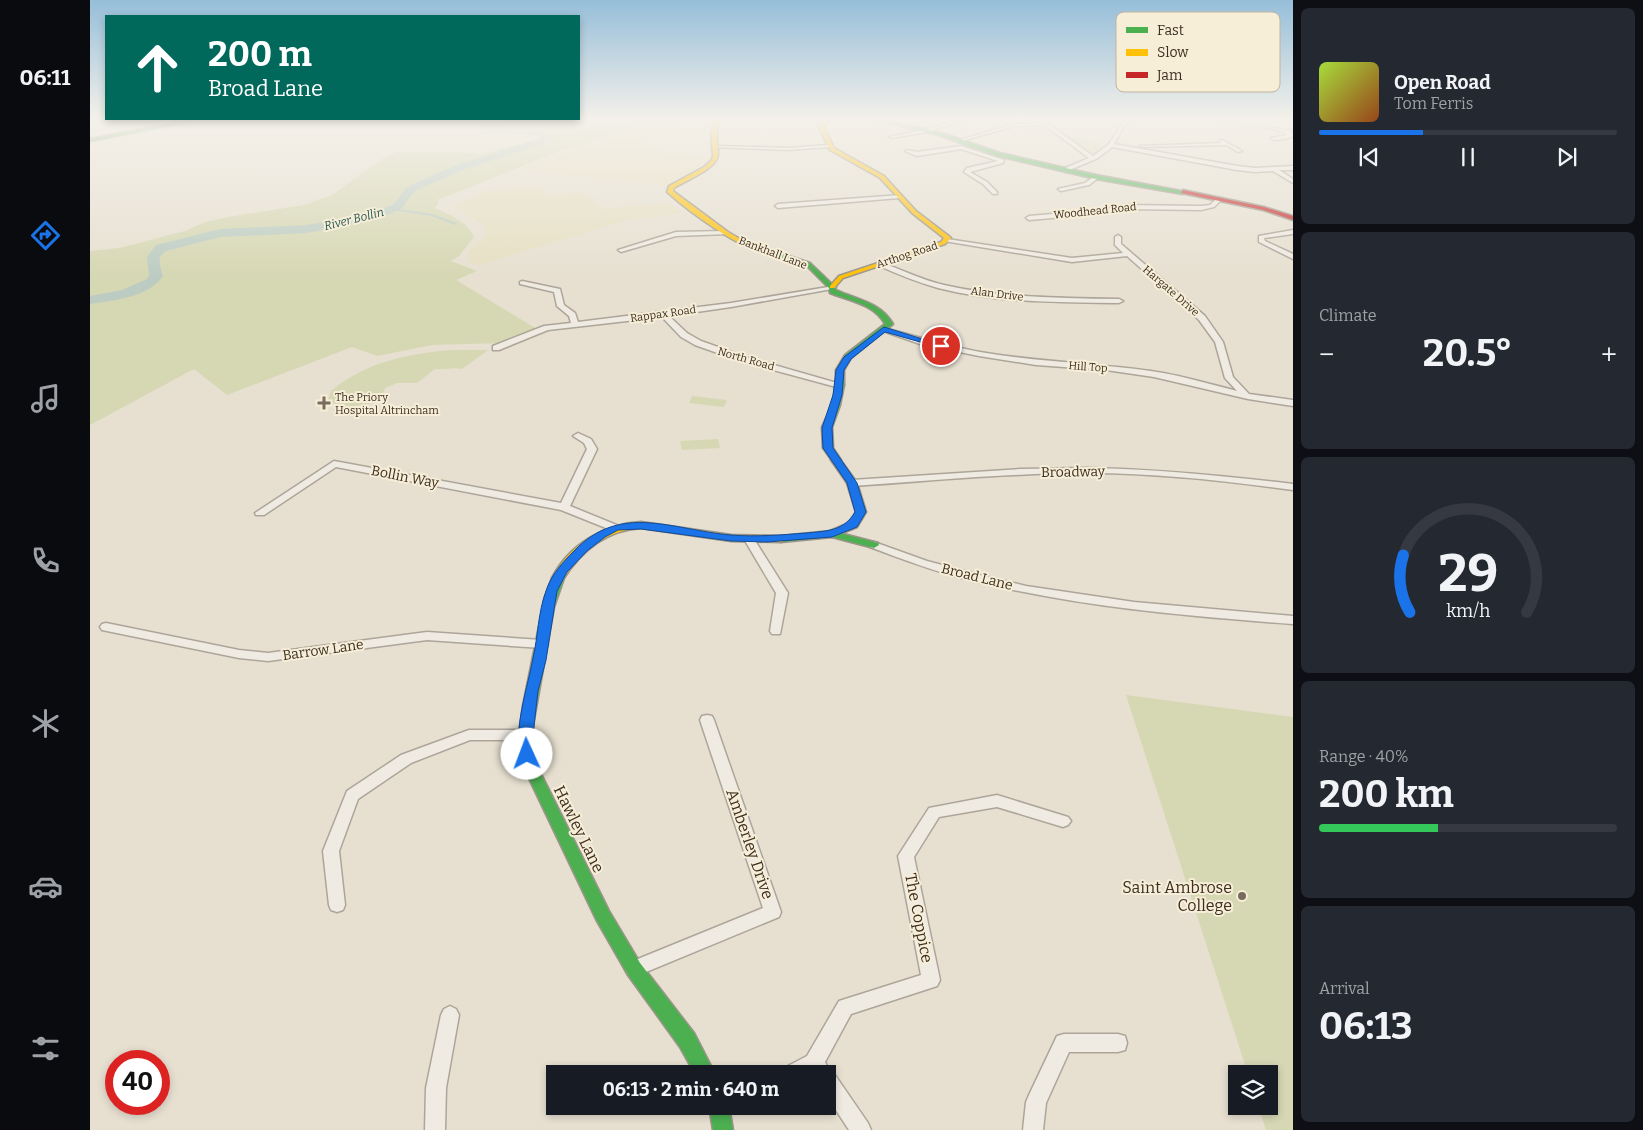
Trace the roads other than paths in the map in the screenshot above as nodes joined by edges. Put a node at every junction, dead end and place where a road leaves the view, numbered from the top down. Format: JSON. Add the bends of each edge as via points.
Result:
{"nodes":[{"id":1,"x":699,"y":172,"type":"edge"},
{"id":2,"x":873,"y":172,"type":"edge"},
{"id":3,"x":967,"y":172,"type":"edge"},
{"id":4,"x":1073,"y":172,"type":"edge"},
{"id":5,"x":1278,"y":172,"type":"edge"},
{"id":6,"x":1096,"y":177,"type":"junction"},
{"id":7,"x":1293,"y":181,"type":"edge"},
{"id":8,"x":1061,"y":189,"type":"dead end"},
{"id":9,"x":995,"y":193,"type":"dead end"},
{"id":10,"x":899,"y":196,"type":"junction"},
{"id":11,"x":1218,"y":200,"type":"junction"},
{"id":12,"x":778,"y":206,"type":"dead end"},
{"id":13,"x":1029,"y":218,"type":"dead end"},
{"id":14,"x":1293,"y":218,"type":"edge"},
{"id":15,"x":1293,"y":232,"type":"edge"},
{"id":16,"x":726,"y":233,"type":"junction"},
{"id":17,"x":1118,"y":237,"type":"dead end"},
{"id":18,"x":947,"y":241,"type":"junction"},
{"id":19,"x":620,"y":250,"type":"dead end"},
{"id":20,"x":1128,"y":254,"type":"junction"},
{"id":21,"x":1293,"y":257,"type":"edge"},
{"id":22,"x":879,"y":264,"type":"junction"},
{"id":23,"x":522,"y":282,"type":"dead end"},
{"id":24,"x":832,"y":287,"type":"junction"},
{"id":25,"x":1119,"y":301,"type":"dead end"},
{"id":26,"x":663,"y":314,"type":"junction"},
{"id":27,"x":575,"y":324,"type":"junction"},
{"id":28,"x":884,"y":330,"type":"junction"},
{"id":29,"x":496,"y":348,"type":"dead end"},
{"id":30,"x":1229,"y":378,"type":"junction"},
{"id":31,"x":840,"y":386,"type":"junction"},
{"id":32,"x":1210,"y":387,"type":"junction"},
{"id":33,"x":1248,"y":396,"type":"junction"},
{"id":34,"x":1293,"y":403,"type":"edge"},
{"id":35,"x":578,"y":436,"type":"dead end"},
{"id":36,"x":852,"y":483,"type":"junction"},
{"id":37,"x":1293,"y":488,"type":"edge"},
{"id":38,"x":564,"y":507,"type":"junction"},
{"id":39,"x":861,"y":512,"type":"junction"},
{"id":40,"x":260,"y":513,"type":"dead end"},
{"id":41,"x":615,"y":528,"type":"junction"},
{"id":42,"x":665,"y":529,"type":"joint"},
{"id":43,"x":832,"y":534,"type":"junction"},
{"id":44,"x":749,"y":539,"type":"junction"},
{"id":45,"x":874,"y":544,"type":"junction"},
{"id":46,"x":1293,"y":620,"type":"edge"},
{"id":47,"x":106,"y":627,"type":"dead end"},
{"id":48,"x":776,"y":631,"type":"dead end"},
{"id":49,"x":542,"y":644,"type":"junction"},
{"id":50,"x":706,"y":720,"type":"dead end"},
{"id":51,"x":526,"y":735,"type":"junction"},
{"id":52,"x":1063,"y":820,"type":"dead end"},
{"id":53,"x":337,"y":905,"type":"dead end"},
{"id":54,"x":634,"y":969,"type":"junction"},
{"id":55,"x":450,"y":1015,"type":"dead end"},
{"id":56,"x":1118,"y":1043,"type":"dead end"},
{"id":57,"x":701,"y":1065,"type":"edge"},
{"id":58,"x":819,"y":1065,"type":"edge"},
{"id":59,"x":836,"y":1094,"type":"edge"},
{"id":60,"x":435,"y":1130,"type":"edge"},
{"id":61,"x":861,"y":1130,"type":"edge"},
{"id":62,"x":1033,"y":1130,"type":"edge"}],
"edges":[{"from":1,"to":16,"type":"street","name":"Bankhall Lane","via":[[671,187],[670,192]]},
{"from":2,"to":10,"type":"street","name":"Arthog Road"},
{"from":3,"to":9,"type":"street"},
{"from":4,"to":6,"type":"street"},
{"from":5,"to":7,"type":"street"},
{"from":6,"to":8,"type":"street","via":[[1087,184]]},
{"from":6,"to":11,"type":"street"},
{"from":10,"to":12,"type":"street"},
{"from":10,"to":18,"type":"street","name":"Arthog Road","via":[[948,238]]},
{"from":11,"to":13,"type":"street","name":"Woodhead Road","via":[[1212,206],[1201,208],[1125,207]]},
{"from":11,"to":14,"type":"street"},
{"from":15,"to":21,"type":"street","via":[[1261,237],[1262,242]]},
{"from":16,"to":19,"type":"street","via":[[676,234]]},
{"from":16,"to":24,"type":"street","name":"Bankhall Lane","via":[[745,244],[808,264]]},
{"from":17,"to":20,"type":"street","name":"Hargate Drive","via":[[1118,245]]},
{"from":18,"to":20,"type":"street","via":[[1072,260]]},
{"from":18,"to":22,"type":"street","name":"Arthog Road"},
{"from":20,"to":30,"type":"street","name":"Hargate Drive","via":[[1202,318],[1219,342]]},
{"from":22,"to":24,"type":"street","name":"Arthog Road","via":[[841,277]]},
{"from":22,"to":25,"type":"street","name":"Alan Drive","via":[[948,288],[1045,300]]},
{"from":23,"to":27,"type":"street","via":[[557,291],[561,306],[572,315]]},
{"from":24,"to":26,"type":"street","name":"Rappax Road"},
{"from":24,"to":28,"type":"street","name":"Bankhall Lane","via":[[840,295],[884,314],[889,324]]},
{"from":26,"to":27,"type":"street","name":"Rappax Road"},
{"from":26,"to":31,"type":"street","name":"North Road","via":[[684,335],[698,343]]},
{"from":27,"to":29,"type":"street","name":"Rappax Road","via":[[547,328]]},
{"from":28,"to":31,"type":"street","via":[[848,357],[840,370]]},
{"from":28,"to":32,"type":"street","name":"Hill Top","via":[[979,354],[1154,374]]},
{"from":30,"to":32,"type":"street"},
{"from":30,"to":33,"type":"street"},
{"from":31,"to":36,"type":"street","via":[[827,428],[828,448]]},
{"from":32,"to":33,"type":"street","name":"Hill Top"},
{"from":33,"to":34,"type":"street","name":"Hill Top"},
{"from":35,"to":38,"type":"street","via":[[591,444],[591,455]]},
{"from":36,"to":37,"type":"street","name":"Broadway","via":[[1123,471],[1210,476]]},
{"from":36,"to":39,"type":"street"},
{"from":38,"to":40,"type":"street","name":"Bollin Way","via":[[334,464]]},
{"from":38,"to":41,"type":"street","name":"Bollin Way"},
{"from":39,"to":43,"type":"street","via":[[853,525]]},
{"from":39,"to":45,"type":"street","via":[[864,528]]},
{"from":41,"to":42,"type":"street","name":"Hawley Lane","via":[[641,525]]},
{"from":41,"to":49,"type":"street","name":"Hawley Lane","via":[[583,548],[562,570],[551,591]]},
{"from":42,"to":44,"type":"street","name":"Broad Lane"},
{"from":43,"to":44,"type":"street","name":"Broad Lane"},
{"from":43,"to":45,"type":"street","name":"Broad Lane"},
{"from":44,"to":48,"type":"street","via":[[782,593]]},
{"from":45,"to":46,"type":"street","name":"Broad Lane","via":[[932,566],[1038,591],[1201,613]]},
{"from":47,"to":49,"type":"street","name":"Barrow Lane","via":[[268,657],[427,636]]},
{"from":49,"to":51,"type":"street","name":"Hawley Lane","via":[[531,691]]},
{"from":50,"to":54,"type":"street","name":"Amberley Drive","via":[[773,912]]},
{"from":51,"to":53,"type":"street","via":[[469,735],[406,759],[352,795],[331,851]]},
{"from":51,"to":54,"type":"street","name":"Hawley Lane","via":[[527,754],[537,780],[603,916]]},
{"from":52,"to":58,"type":"street","name":"The Coppice","via":[[997,801],[934,812],[906,856],[931,980],[845,1007]]},
{"from":54,"to":57,"type":"street","name":"Hawley Lane","via":[[687,1040]]},
{"from":55,"to":60,"type":"street","via":[[436,1088]]},
{"from":56,"to":62,"type":"street","via":[[1064,1043],[1036,1102]]},
{"from":59,"to":61,"type":"street"}]}
